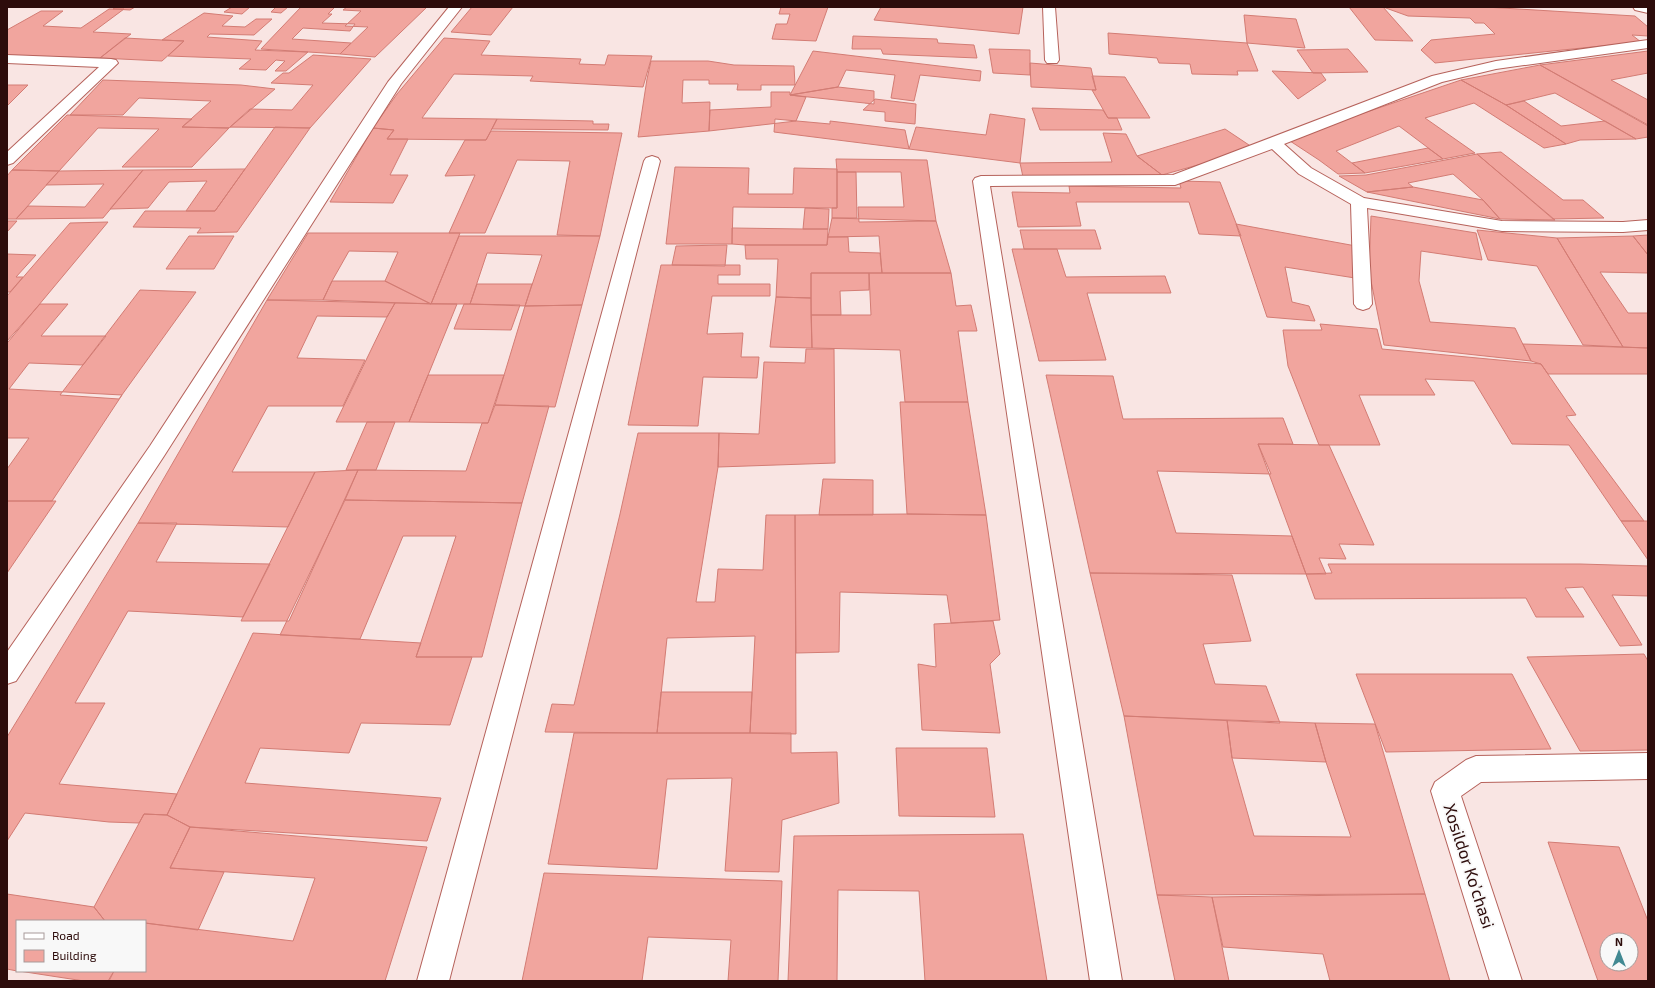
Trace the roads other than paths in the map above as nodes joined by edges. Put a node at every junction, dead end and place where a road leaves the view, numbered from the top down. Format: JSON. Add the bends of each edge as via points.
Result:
{"nodes":[{"id":1,"x":456,"y":7,"type":"edge"},
{"id":2,"x":1048,"y":7,"type":"edge"},
{"id":3,"x":1639,"y":7,"type":"edge"},
{"id":4,"x":1648,"y":9,"type":"edge"},
{"id":5,"x":1648,"y":44,"type":"edge"},
{"id":6,"x":7,"y":59,"type":"edge"},
{"id":7,"x":1052,"y":60,"type":"dead end"},
{"id":8,"x":1274,"y":143,"type":"junction"},
{"id":9,"x":7,"y":160,"type":"edge"},
{"id":10,"x":652,"y":161,"type":"dead end"},
{"id":11,"x":1359,"y":202,"type":"junction"},
{"id":12,"x":1648,"y":225,"type":"edge"},
{"id":13,"x":1363,"y":304,"type":"dead end"},
{"id":14,"x":7,"y":673,"type":"edge"},
{"id":15,"x":1648,"y":766,"type":"edge"},
{"id":16,"x":433,"y":981,"type":"edge"},
{"id":17,"x":1106,"y":981,"type":"edge"},
{"id":18,"x":1506,"y":981,"type":"edge"}],
"edges":[{"from":1,"to":14,"type":"street","via":[[395,82],[157,451]]},
{"from":2,"to":7,"type":"street"},
{"from":3,"to":4,"type":"street"},
{"from":5,"to":8,"type":"street","via":[[1496,65],[1437,80]]},
{"from":6,"to":9,"type":"street","via":[[111,63]]},
{"from":8,"to":11,"type":"street","via":[[1305,171]]},
{"from":8,"to":17,"type":"street","via":[[1175,180],[981,182]]},
{"from":10,"to":16,"type":"street"},
{"from":11,"to":12,"type":"street","via":[[1502,226]]},
{"from":11,"to":13,"type":"street"},
{"from":15,"to":18,"type":"street","name":"Xosildor Ko’chasi","via":[[1476,769],[1445,791]]}]}
